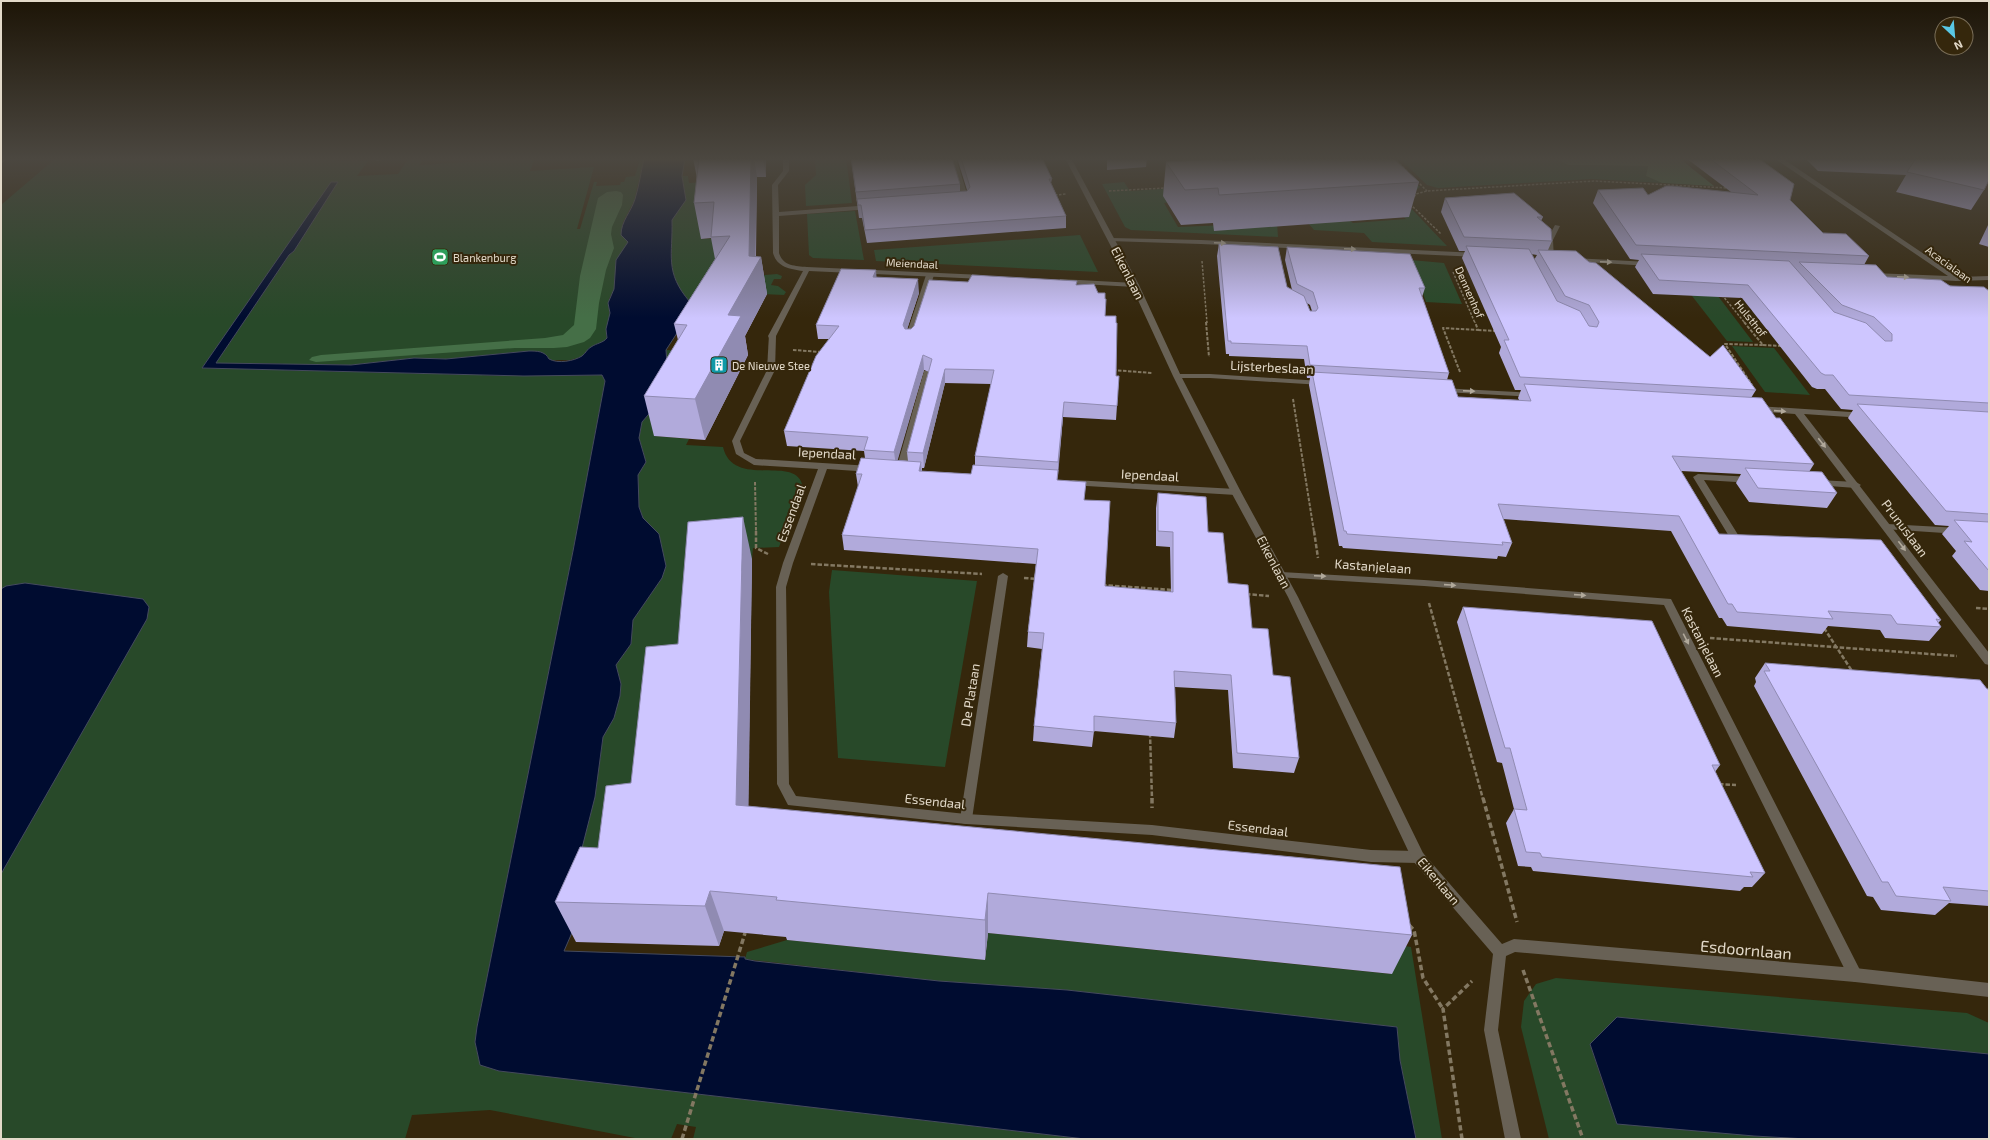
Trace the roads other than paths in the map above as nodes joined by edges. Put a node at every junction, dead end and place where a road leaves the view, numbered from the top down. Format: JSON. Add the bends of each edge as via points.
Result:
{"nodes":[{"id":1,"x":811,"y":211,"type":"edge"},
{"id":2,"x":1096,"y":211,"type":"edge"},
{"id":3,"x":1856,"y":211,"type":"edge"},
{"id":4,"x":775,"y":214,"type":"joint"},
{"id":5,"x":1557,"y":226,"type":"dead end"},
{"id":6,"x":1111,"y":240,"type":"junction"},
{"id":7,"x":1483,"y":256,"type":"edge"},
{"id":8,"x":1543,"y":259,"type":"edge"},
{"id":9,"x":1567,"y":260,"type":"edge"},
{"id":10,"x":1660,"y":264,"type":"edge"},
{"id":11,"x":807,"y":268,"type":"junction"},
{"id":12,"x":930,"y":275,"type":"junction"},
{"id":13,"x":1868,"y":275,"type":"edge"},
{"id":14,"x":989,"y":278,"type":"edge"},
{"id":15,"x":1989,"y":278,"type":"edge"},
{"id":16,"x":1956,"y":279,"type":"junction"},
{"id":17,"x":1057,"y":281,"type":"edge"},
{"id":18,"x":1135,"y":285,"type":"junction"},
{"id":19,"x":1967,"y":289,"type":"edge"},
{"id":20,"x":909,"y":339,"type":"edge"},
{"id":21,"x":927,"y":372,"type":"edge"},
{"id":22,"x":1177,"y":376,"type":"junction"},
{"id":23,"x":1328,"y":383,"type":"edge"},
{"id":24,"x":1437,"y":389,"type":"edge"},
{"id":25,"x":1547,"y":396,"type":"edge"},
{"id":26,"x":1745,"y":408,"type":"edge"},
{"id":27,"x":1798,"y":412,"type":"junction"},
{"id":28,"x":1870,"y":416,"type":"edge"},
{"id":29,"x":823,"y":466,"type":"junction"},
{"id":30,"x":878,"y":469,"type":"edge"},
{"id":31,"x":901,"y":470,"type":"edge"},
{"id":32,"x":1761,"y":480,"type":"edge"},
{"id":33,"x":1063,"y":482,"type":"edge"},
{"id":34,"x":1808,"y":483,"type":"edge"},
{"id":35,"x":1856,"y":485,"type":"junction"},
{"id":36,"x":1236,"y":492,"type":"junction"},
{"id":37,"x":1887,"y":526,"type":"junction"},
{"id":38,"x":1966,"y":531,"type":"edge"},
{"id":39,"x":1740,"y":546,"type":"edge"},
{"id":40,"x":1281,"y":575,"type":"junction"},
{"id":41,"x":1003,"y":576,"type":"dead end"},
{"id":42,"x":1988,"y":660,"type":"edge"},
{"id":43,"x":966,"y":819,"type":"junction"},
{"id":44,"x":1418,"y":857,"type":"junction"},
{"id":45,"x":1500,"y":952,"type":"junction"},
{"id":46,"x":1855,"y":975,"type":"junction"},
{"id":47,"x":1989,"y":990,"type":"edge"},
{"id":48,"x":1513,"y":1139,"type":"edge"}],
"edges":[{"from":1,"to":4,"type":"street"},
{"from":2,"to":6,"type":"street","name":"Eikenlaan"},
{"from":3,"to":16,"type":"street","name":"Acacialaan"},
{"from":4,"to":11,"type":"street","name":"Meiendaal","via":[[777,259],[790,267]]},
{"from":5,"to":8,"type":"street","via":[[1550,240],[1555,259]]},
{"from":6,"to":7,"type":"street","one_way":true,"via":[[1200,242],[1278,250]]},
{"from":6,"to":18,"type":"street","name":"Eikenlaan"},
{"from":9,"to":10,"type":"street","one_way":true},
{"from":11,"to":12,"type":"street","name":"Meiendaal"},
{"from":11,"to":29,"type":"street","name":"Iependaal","via":[[772,336],[771,370],[736,441],[740,454],[754,462]]},
{"from":12,"to":14,"type":"street","name":"Meiendaal"},
{"from":12,"to":20,"type":"street"},
{"from":13,"to":16,"type":"street","one_way":true},
{"from":15,"to":16,"type":"street"},
{"from":16,"to":19,"type":"street","name":"Acacialaan"},
{"from":17,"to":18,"type":"street"},
{"from":18,"to":22,"type":"street","name":"Eikenlaan"},
{"from":21,"to":31,"type":"street"},
{"from":22,"to":23,"type":"street","name":"Lijsterbeslaan"},
{"from":22,"to":36,"type":"street","name":"Eikenlaan"},
{"from":24,"to":25,"type":"street","one_way":true},
{"from":26,"to":27,"type":"street","one_way":true},
{"from":27,"to":28,"type":"street"},
{"from":27,"to":35,"type":"street","name":"Prunuslaan","one_way":true},
{"from":29,"to":30,"type":"street","name":"Iependaal"},
{"from":29,"to":43,"type":"street","name":"Essendaal","via":[[781,587],[783,784],[792,801]]},
{"from":32,"to":39,"type":"street","via":[[1698,477]]},
{"from":33,"to":36,"type":"street","name":"Iependaal"},
{"from":34,"to":35,"type":"street"},
{"from":35,"to":37,"type":"street","name":"Prunuslaan"},
{"from":36,"to":40,"type":"street","name":"Eikenlaan"},
{"from":37,"to":38,"type":"street"},
{"from":37,"to":42,"type":"street","name":"Prunuslaan","one_way":true},
{"from":40,"to":44,"type":"street","name":"Eikenlaan"},
{"from":40,"to":46,"type":"street","name":"Kastanjelaan","one_way":true,"via":[[1667,602]]},
{"from":41,"to":43,"type":"street","name":"De Plataan"},
{"from":43,"to":44,"type":"street","name":"Essendaal","via":[[1152,830],[1371,856]]},
{"from":44,"to":45,"type":"street","name":"Eikenlaan"},
{"from":45,"to":46,"type":"street","name":"Esdoornlaan","via":[[1519,946]]},
{"from":45,"to":48,"type":"street","via":[[1491,1030]]},
{"from":46,"to":47,"type":"street","name":"Esdoornlaan"}]}
